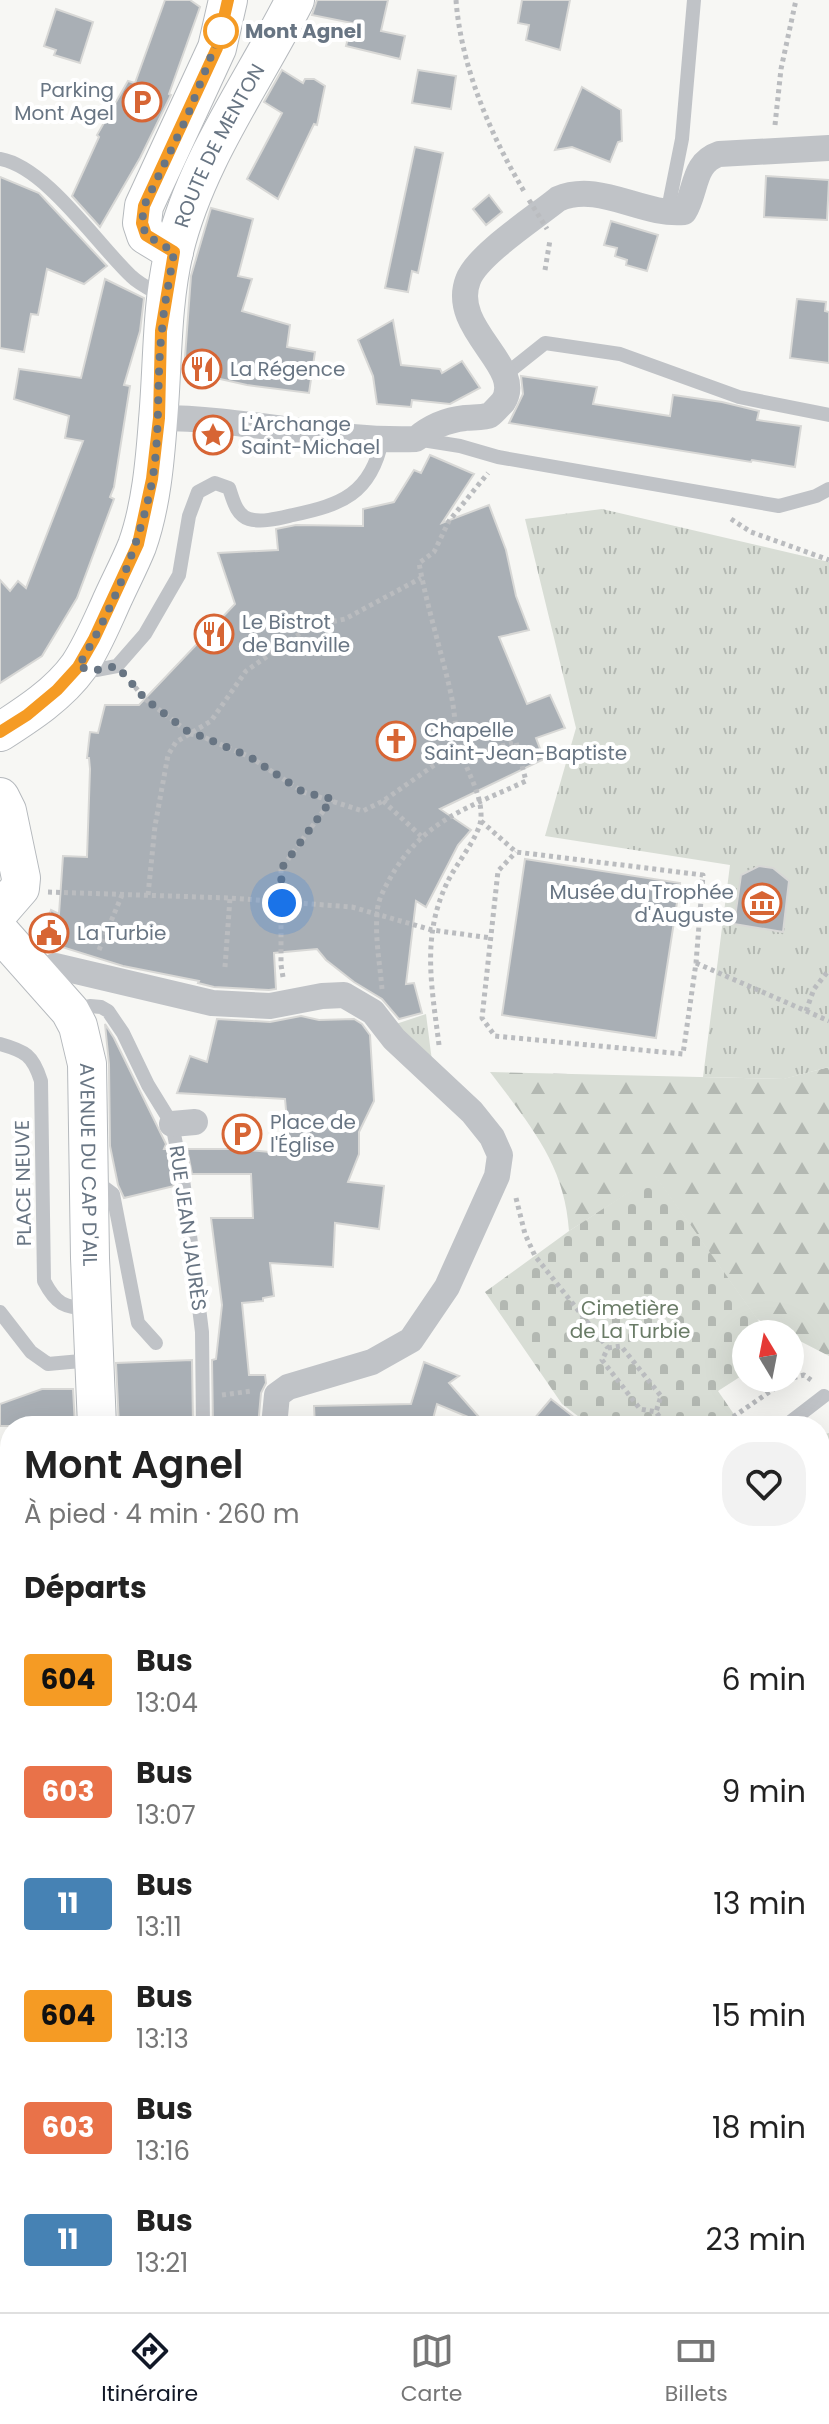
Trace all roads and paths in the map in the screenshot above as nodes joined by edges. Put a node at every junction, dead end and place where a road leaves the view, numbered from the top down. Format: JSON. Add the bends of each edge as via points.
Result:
{"nodes":[{"id":1,"x":228,"y":0,"type":"edge"},
{"id":2,"x":295,"y":0,"type":"edge"},
{"id":3,"x":456,"y":0,"type":"edge"},
{"id":4,"x":694,"y":0,"type":"edge"},
{"id":5,"x":796,"y":0,"type":"edge"},
{"id":6,"x":829,"y":148,"type":"edge"},
{"id":7,"x":773,"y":150,"type":"junction"},
{"id":8,"x":0,"y":159,"type":"edge"},
{"id":9,"x":667,"y":214,"type":"junction"},
{"id":10,"x":174,"y":252,"type":"junction"},
{"id":11,"x":545,"y":270,"type":"dead end"},
{"id":12,"x":166,"y":298,"type":"junction"},
{"id":13,"x":506,"y":374,"type":"junction"},
{"id":14,"x":829,"y":415,"type":"edge"},
{"id":15,"x":159,"y":418,"type":"junction"},
{"id":16,"x":416,"y":439,"type":"junction"},
{"id":17,"x":382,"y":440,"type":"junction"},
{"id":18,"x":478,"y":486,"type":"dead end"},
{"id":19,"x":829,"y":489,"type":"edge"},
{"id":20,"x":711,"y":495,"type":"junction"},
{"id":21,"x":829,"y":560,"type":"edge"},
{"id":22,"x":421,"y":578,"type":"junction"},
{"id":23,"x":117,"y":666,"type":"junction"},
{"id":24,"x":78,"y":667,"type":"junction"},
{"id":25,"x":0,"y":732,"type":"edge"},
{"id":26,"x":191,"y":734,"type":"junction"},
{"id":27,"x":460,"y":747,"type":"junction"},
{"id":28,"x":463,"y":757,"type":"junction"},
{"id":29,"x":0,"y":797,"type":"edge"},
{"id":30,"x":332,"y":799,"type":"junction"},
{"id":31,"x":383,"y":801,"type":"junction"},
{"id":32,"x":479,"y":803,"type":"junction"},
{"id":33,"x":481,"y":821,"type":"junction"},
{"id":34,"x":421,"y":836,"type":"junction"},
{"id":35,"x":516,"y":852,"type":"junction"},
{"id":36,"x":8,"y":879,"type":"edge"},
{"id":37,"x":122,"y":895,"type":"junction"},
{"id":38,"x":148,"y":895,"type":"junction"},
{"id":39,"x":230,"y":898,"type":"junction"},
{"id":40,"x":282,"y":903,"type":"junction"},
{"id":41,"x":377,"y":913,"type":"junction"},
{"id":42,"x":432,"y":930,"type":"junction"},
{"id":43,"x":0,"y":932,"type":"edge"},
{"id":44,"x":491,"y":938,"type":"junction"},
{"id":45,"x":696,"y":963,"type":"junction"},
{"id":46,"x":225,"y":967,"type":"dead end"},
{"id":47,"x":829,"y":970,"type":"edge"},
{"id":48,"x":90,"y":972,"type":"junction"},
{"id":49,"x":38,"y":973,"type":"junction"},
{"id":50,"x":279,"y":1005,"type":"junction"},
{"id":51,"x":70,"y":1011,"type":"junction"},
{"id":52,"x":806,"y":1011,"type":"junction"},
{"id":53,"x":373,"y":1012,"type":"junction"},
{"id":54,"x":829,"y":1021,"type":"edge"},
{"id":55,"x":0,"y":1044,"type":"edge"},
{"id":56,"x":434,"y":1077,"type":"junction"},
{"id":57,"x":88,"y":1176,"type":"junction"},
{"id":58,"x":497,"y":1176,"type":"junction"},
{"id":59,"x":94,"y":1308,"type":"junction"},
{"id":60,"x":0,"y":1312,"type":"edge"},
{"id":61,"x":156,"y":1343,"type":"dead end"},
{"id":62,"x":608,"y":1348,"type":"junction"},
{"id":63,"x":96,"y":1360,"type":"junction"},
{"id":64,"x":277,"y":1395,"type":"junction"},
{"id":65,"x":824,"y":1396,"type":"joint"},
{"id":66,"x":203,"y":1398,"type":"junction"},
{"id":67,"x":656,"y":1412,"type":"junction"},
{"id":68,"x":97,"y":1416,"type":"edge"},
{"id":69,"x":203,"y":1416,"type":"edge"},
{"id":70,"x":275,"y":1416,"type":"edge"},
{"id":71,"x":659,"y":1416,"type":"edge"},
{"id":72,"x":734,"y":1416,"type":"edge"},
{"id":73,"x":798,"y":1416,"type":"edge"}],
"edges":[{"from":1,"to":10,"type":"street","via":[[217,48],[181,116],[144,206],[146,235]]},
{"from":2,"to":10,"type":"street","name":"ROUTE DE MENTON","via":[[199,178]]},
{"from":3,"to":11,"type":"path","bridge":true,"via":[[471,71],[498,148],[550,238]]},
{"from":4,"to":9,"type":"lane","via":[[682,139]]},
{"from":5,"to":7,"type":"path","via":[[781,69]]},
{"from":6,"to":7,"type":"street"},
{"from":7,"to":9,"type":"street","via":[[711,156],[699,168],[684,212]]},
{"from":8,"to":12,"type":"lane","via":[[25,168],[134,279]]},
{"from":9,"to":13,"type":"street","via":[[572,193],[484,257],[468,280],[465,300],[473,328]]},
{"from":10,"to":12,"type":"street","name":"ROUTE DE MENTON"},
{"from":12,"to":15,"type":"street","name":"ROUTE DE MENTON"},
{"from":13,"to":14,"type":"lane","via":[[545,343],[620,354],[739,397]]},
{"from":13,"to":16,"type":"street","via":[[503,401],[489,415],[458,418]]},
{"from":15,"to":17,"type":"street","via":[[238,421]]},
{"from":15,"to":24,"type":"street","name":"ROUTE DE MENTON","via":[[138,544]]},
{"from":16,"to":17,"type":"street"},
{"from":16,"to":20,"type":"lane"},
{"from":17,"to":23,"type":"lane","via":[[369,477],[330,507],[248,519],[237,510],[229,488],[215,483],[198,492],[179,575],[145,634]]},
{"from":18,"to":22,"type":"path","via":[[449,521],[434,552],[419,563]]},
{"from":19,"to":20,"type":"lane","via":[[779,506]]},
{"from":20,"to":21,"type":"path","via":[[726,516],[751,532]]},
{"from":22,"to":26,"type":"path","via":[[345,619],[311,626],[246,671],[211,721]]},
{"from":22,"to":27,"type":"path"},
{"from":23,"to":24,"type":"lane"},
{"from":23,"to":26,"type":"path","via":[[145,699]]},
{"from":24,"to":25,"type":"street","name":"ROUTE DE MENTON","via":[[57,690]]},
{"from":26,"to":30,"type":"path","via":[[250,757],[303,792]]},
{"from":26,"to":38,"type":"path","via":[[176,742],[168,755]]},
{"from":27,"to":28,"type":"path"},
{"from":27,"to":31,"type":"path"},
{"from":28,"to":32,"type":"path"},
{"from":28,"to":32,"type":"path","via":[[516,742],[526,781]]},
{"from":29,"to":36,"type":"street","via":[[7,811]]},
{"from":30,"to":31,"type":"path","via":[[363,811]]},
{"from":30,"to":40,"type":"path","via":[[281,869]]},
{"from":31,"to":34,"type":"path"},
{"from":32,"to":33,"type":"path"},
{"from":32,"to":34,"type":"path"},
{"from":33,"to":35,"type":"path"},
{"from":33,"to":42,"type":"path","via":[[446,884]]},
{"from":34,"to":41,"type":"path","via":[[397,866]]},
{"from":35,"to":44,"type":"path","via":[[498,871]]},
{"from":35,"to":45,"type":"path","via":[[703,875]]},
{"from":36,"to":37,"type":"path","via":[[51,893]]},
{"from":37,"to":38,"type":"path"},
{"from":37,"to":48,"type":"path"},
{"from":38,"to":39,"type":"path"},
{"from":39,"to":40,"type":"path"},
{"from":39,"to":46,"type":"path"},
{"from":40,"to":41,"type":"path"},
{"from":40,"to":50,"type":"path"},
{"from":41,"to":42,"type":"path"},
{"from":41,"to":53,"type":"path","via":[[382,991]]},
{"from":42,"to":44,"type":"path"},
{"from":42,"to":56,"type":"path","via":[[429,954],[440,1058]]},
{"from":43,"to":49,"type":"street","name":"AVENUE DU CAP D'AIL"},
{"from":44,"to":45,"type":"path","via":[[482,1018],[495,1036],[683,1054]]},
{"from":45,"to":52,"type":"path"},
{"from":47,"to":52,"type":"path"},
{"from":48,"to":49,"type":"street","via":[[55,966]]},
{"from":48,"to":50,"type":"street","via":[[212,1003]]},
{"from":49,"to":51,"type":"street","name":"AVENUE DU CAP D'AIL"},
{"from":50,"to":53,"type":"street","via":[[344,995]]},
{"from":51,"to":57,"type":"street","name":"AVENUE DU CAP D'AIL","via":[[87,1064]]},
{"from":51,"to":66,"type":"lane","name":"RUE JEAN JAURÈS","via":[[90,1006],[108,1011],[148,1085],[184,1123]]},
{"from":52,"to":54,"type":"path"},
{"from":53,"to":56,"type":"street"},
{"from":55,"to":59,"type":"lane","name":"PLACE NEUVE","via":[[20,1049],[35,1063],[41,1081],[44,1281],[53,1299],[72,1308]]},
{"from":56,"to":58,"type":"street","via":[[492,1137],[500,1155]]},
{"from":57,"to":59,"type":"street","name":"AVENUE DU CAP D'AIL"},
{"from":57,"to":61,"type":"lane","via":[[113,1194],[138,1323]]},
{"from":58,"to":62,"type":"path","via":[[515,1198],[535,1256]]},
{"from":58,"to":64,"type":"street","via":[[447,1287],[411,1340],[372,1362]]},
{"from":59,"to":63,"type":"street","name":"AVENUE DU CAP D'AIL"},
{"from":60,"to":63,"type":"lane","via":[[31,1352],[48,1364]]},
{"from":62,"to":67,"type":"path","via":[[602,1360],[640,1409]]},
{"from":62,"to":67,"type":"path","via":[[621,1346],[661,1396]]},
{"from":63,"to":68,"type":"street","name":"AVENUE DU CAP D'AIL"},
{"from":64,"to":66,"type":"path","via":[[256,1391]]},
{"from":64,"to":70,"type":"street"},
{"from":65,"to":72,"type":"path","via":[[804,1375],[788,1379]]},
{"from":65,"to":73,"type":"lane"},
{"from":66,"to":69,"type":"lane","name":"RUE JEAN JAURÈS"},
{"from":67,"to":71,"type":"path"}]}
